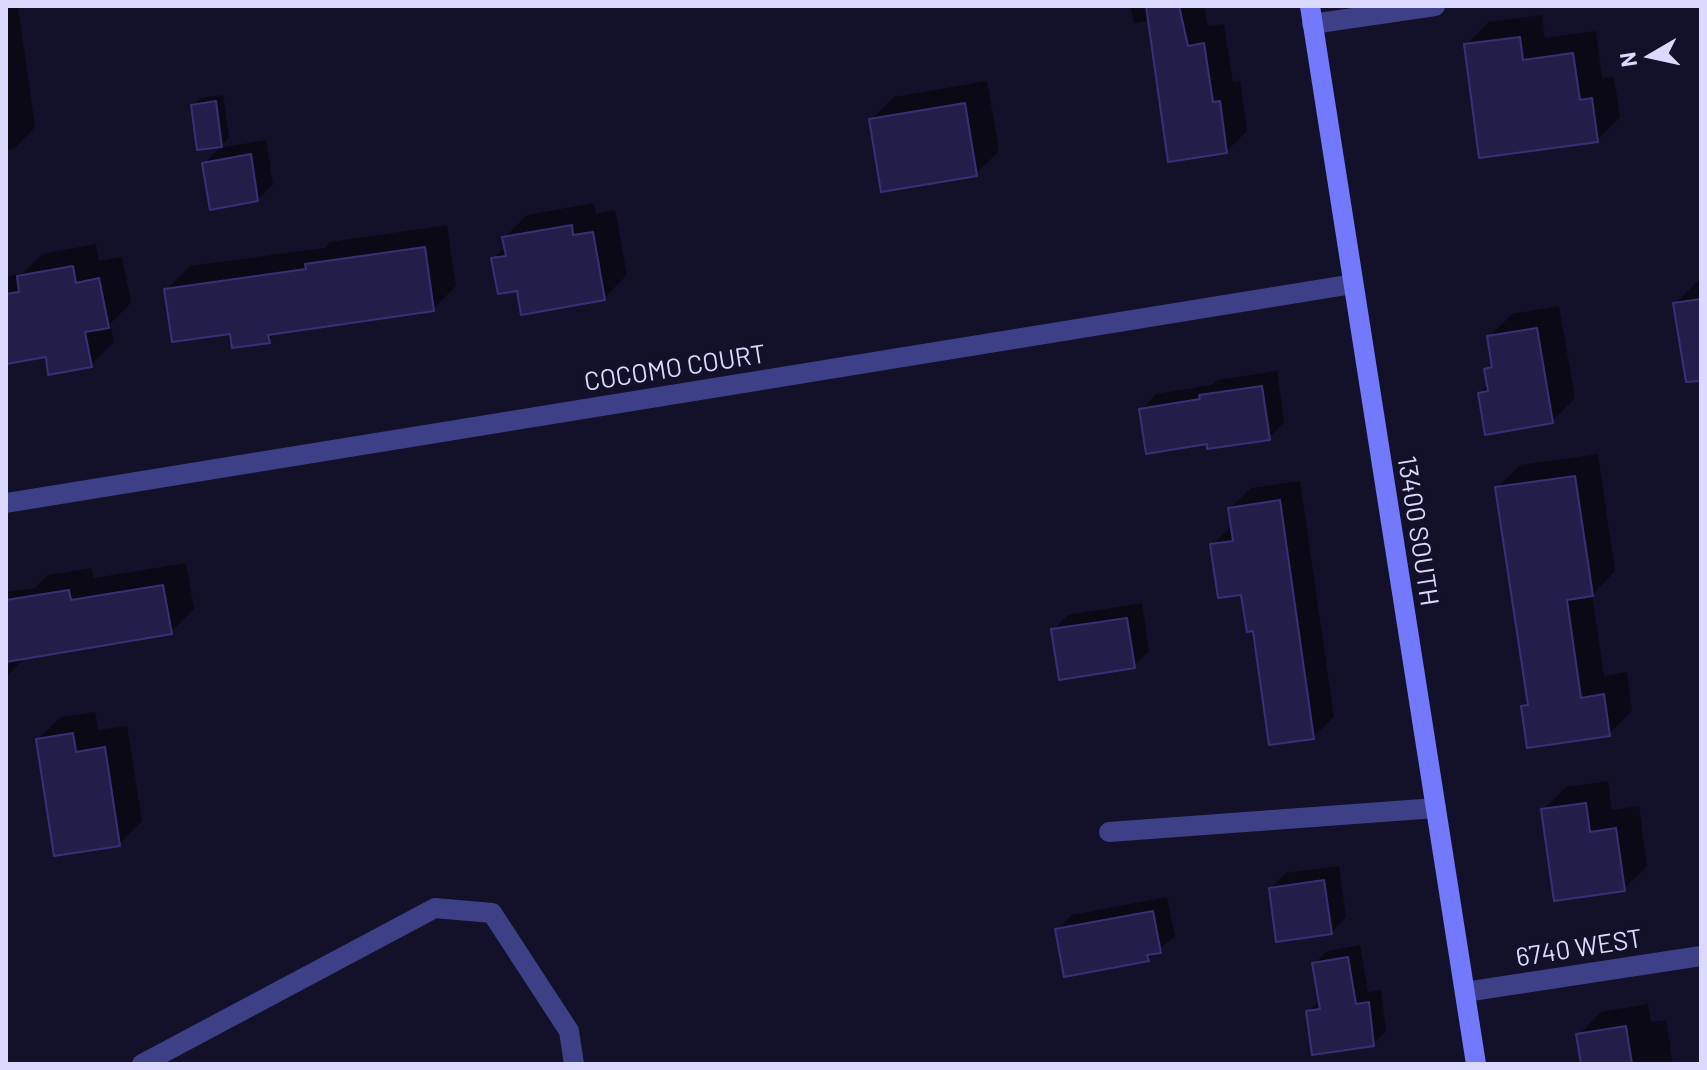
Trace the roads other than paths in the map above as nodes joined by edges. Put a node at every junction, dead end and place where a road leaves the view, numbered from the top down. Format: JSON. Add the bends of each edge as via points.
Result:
{"nodes":[{"id":1,"x":1435,"y":6,"type":"edge"},
{"id":2,"x":1311,"y":15,"type":"edge"},
{"id":3,"x":1353,"y":284,"type":"junction"},
{"id":4,"x":6,"y":503,"type":"edge"},
{"id":5,"x":1436,"y":808,"type":"junction"},
{"id":6,"x":1109,"y":832,"type":"dead end"},
{"id":7,"x":1701,"y":956,"type":"edge"},
{"id":8,"x":1465,"y":992,"type":"junction"},
{"id":9,"x":142,"y":1064,"type":"edge"},
{"id":10,"x":574,"y":1064,"type":"edge"},
{"id":11,"x":1476,"y":1064,"type":"edge"}],
"edges":[{"from":1,"to":2,"type":"street"},
{"from":2,"to":3,"type":"street","name":"13400 SOUTH"},
{"from":3,"to":4,"type":"street","name":"COCOMO COURT"},
{"from":3,"to":5,"type":"street","name":"13400 SOUTH"},
{"from":5,"to":6,"type":"street"},
{"from":5,"to":8,"type":"street","name":"13400 SOUTH"},
{"from":7,"to":8,"type":"street","name":"6740 WEST"},
{"from":8,"to":11,"type":"street","name":"13400 SOUTH"},
{"from":9,"to":10,"type":"street","via":[[435,908],[492,913],[569,1031]]}]}
